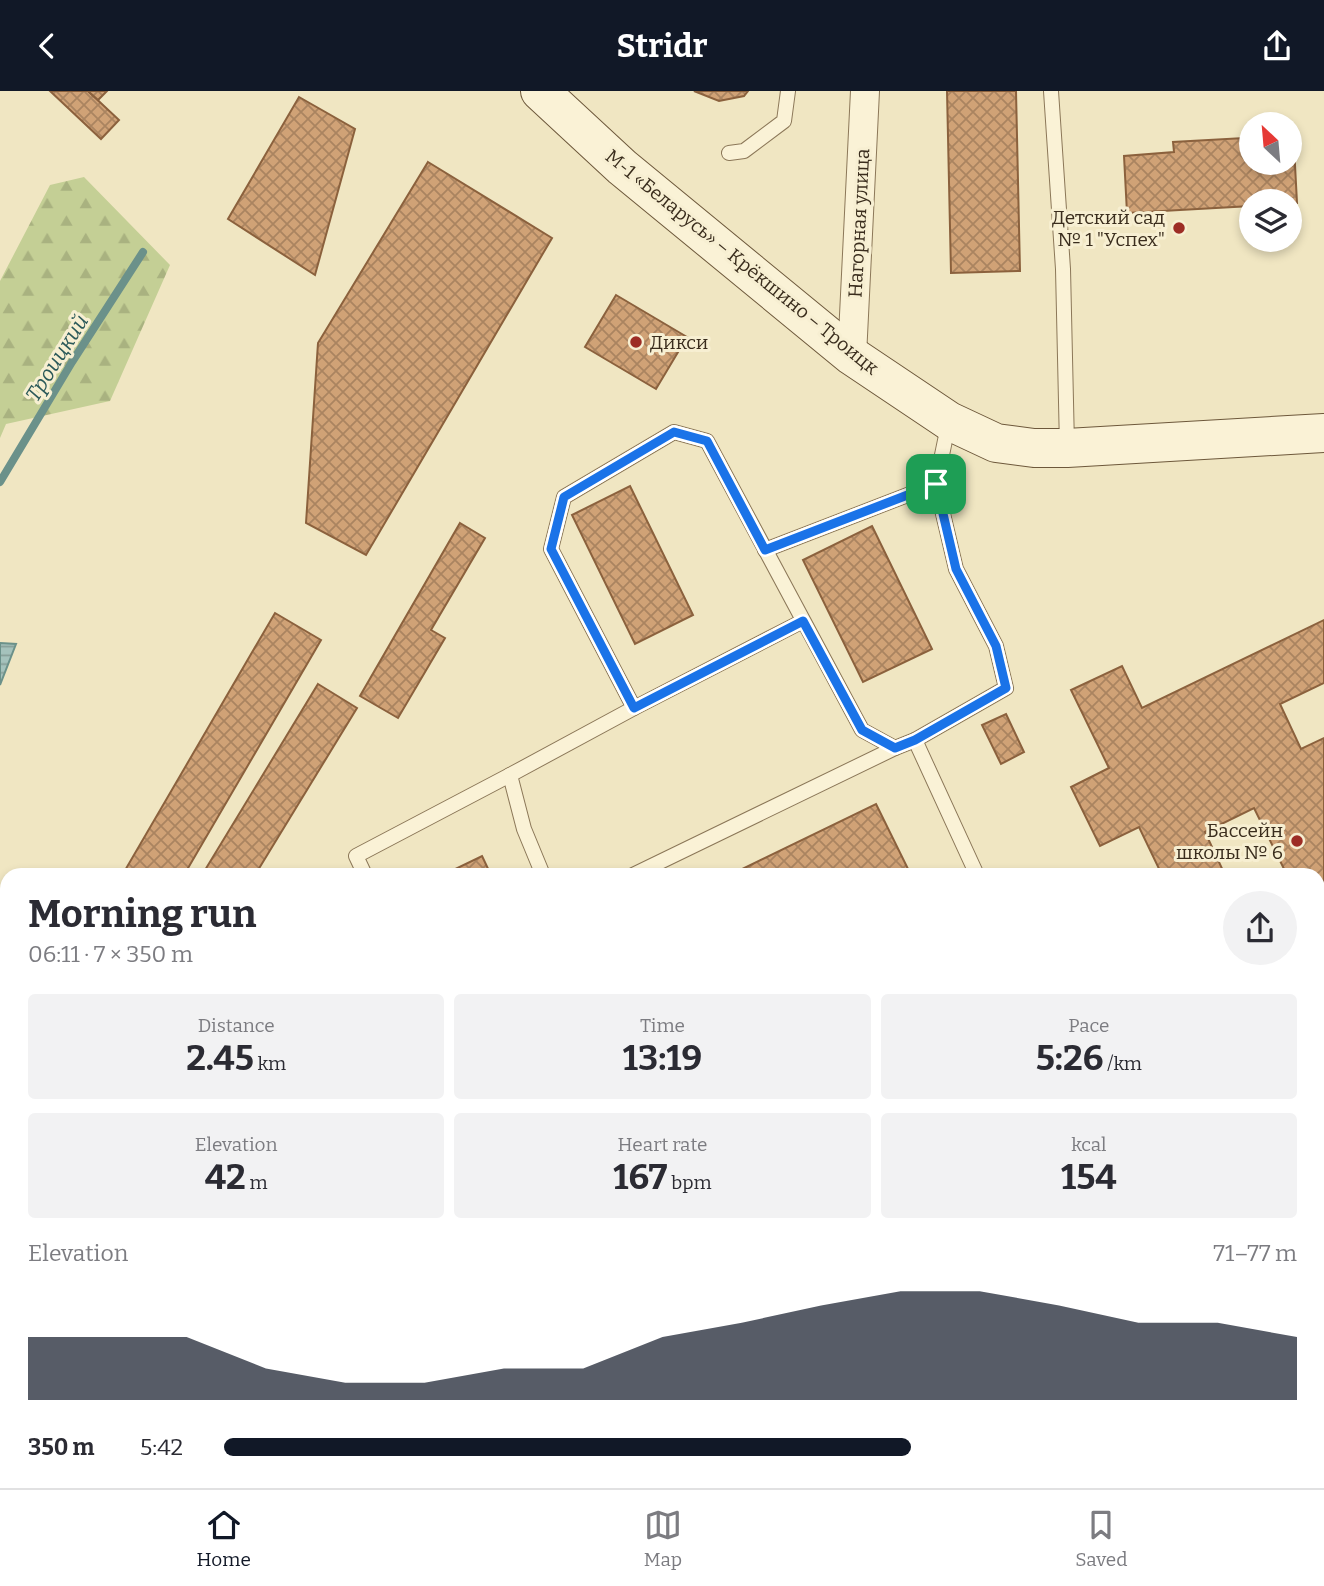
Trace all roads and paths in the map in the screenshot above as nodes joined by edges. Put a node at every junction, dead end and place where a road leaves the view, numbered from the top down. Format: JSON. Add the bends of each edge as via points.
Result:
{"nodes":[{"id":1,"x":540,"y":91,"type":"edge"},
{"id":2,"x":788,"y":91,"type":"edge"},
{"id":3,"x":865,"y":91,"type":"edge"},
{"id":4,"x":1051,"y":91,"type":"edge"},
{"id":5,"x":729,"y":153,"type":"dead end"},
{"id":6,"x":852,"y":356,"type":"junction"},
{"id":7,"x":949,"y":421,"type":"junction"},
{"id":8,"x":1324,"y":433,"type":"edge"},
{"id":9,"x":1067,"y":448,"type":"junction"},
{"id":10,"x":936,"y":484,"type":"junction"},
{"id":11,"x":765,"y":550,"type":"junction"},
{"id":12,"x":803,"y":621,"type":"junction"},
{"id":13,"x":634,"y":708,"type":"junction"},
{"id":14,"x":915,"y":740,"type":"junction"},
{"id":15,"x":895,"y":748,"type":"junction"},
{"id":16,"x":510,"y":775,"type":"junction"},
{"id":17,"x":362,"y":868,"type":"edge"},
{"id":18,"x":540,"y":868,"type":"edge"},
{"id":19,"x":647,"y":868,"type":"edge"},
{"id":20,"x":974,"y":868,"type":"edge"}],
"edges":[{"from":1,"to":6,"type":"main road","name":"М-1 «Беларусь» – Крёкшино – Троицк","via":[[622,167]]},
{"from":2,"to":5,"type":"lane","via":[[784,121],[744,151]]},
{"from":3,"to":6,"type":"street","name":"Нагорная улица"},
{"from":4,"to":9,"type":"lane","via":[[1063,269]]},
{"from":6,"to":7,"type":"main road","name":"М-1 «Беларусь» – Крёкшино – Троицк"},
{"from":7,"to":9,"type":"main road","name":"М-1 «Беларусь» – Крёкшино – Троицк","via":[[996,443]]},
{"from":7,"to":10,"type":"lane"},
{"from":8,"to":9,"type":"main road","name":"М-1 «Беларусь» – Крёкшино – Троицк"},
{"from":10,"to":11,"type":"lane"},
{"from":10,"to":14,"type":"lane","via":[[956,569],[996,646],[1006,688]]},
{"from":11,"to":12,"type":"lane"},
{"from":11,"to":13,"type":"lane","via":[[707,441],[674,432],[564,497],[551,549]]},
{"from":12,"to":13,"type":"lane"},
{"from":12,"to":15,"type":"lane","via":[[862,730]]},
{"from":13,"to":16,"type":"lane"},
{"from":14,"to":15,"type":"lane"},
{"from":14,"to":20,"type":"lane"},
{"from":15,"to":19,"type":"lane"},
{"from":16,"to":17,"type":"lane","via":[[356,856]]},
{"from":16,"to":18,"type":"lane"}]}
